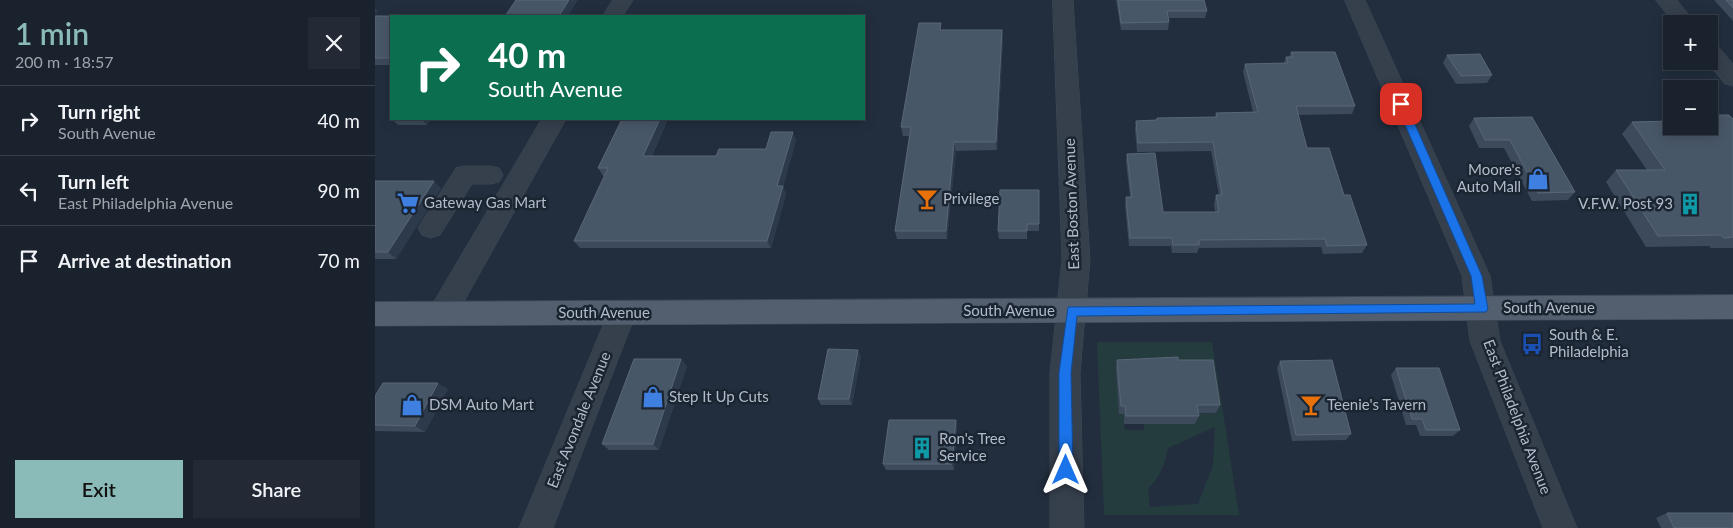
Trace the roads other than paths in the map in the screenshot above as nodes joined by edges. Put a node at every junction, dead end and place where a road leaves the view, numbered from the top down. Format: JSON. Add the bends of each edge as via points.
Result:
{"nodes":[{"id":1,"x":623,"y":0,"type":"edge"},
{"id":2,"x":1063,"y":0,"type":"edge"},
{"id":3,"x":1355,"y":0,"type":"edge"},
{"id":4,"x":1666,"y":0,"type":"edge"},
{"id":5,"x":614,"y":15,"type":"edge"},
{"id":6,"x":1678,"y":15,"type":"edge"},
{"id":7,"x":1718,"y":61,"type":"edge"},
{"id":8,"x":1733,"y":79,"type":"edge"},
{"id":9,"x":553,"y":120,"type":"edge"},
{"id":10,"x":490,"y":175,"type":"dead end"},
{"id":11,"x":431,"y":228,"type":"dead end"},
{"id":12,"x":1733,"y":308,"type":"edge"},
{"id":13,"x":1482,"y":309,"type":"junction"},
{"id":14,"x":1072,"y":311,"type":"junction"},
{"id":15,"x":622,"y":313,"type":"junction"},
{"id":16,"x":375,"y":314,"type":"edge"},
{"id":17,"x":442,"y":314,"type":"junction"},
{"id":18,"x":535,"y":528,"type":"edge"},
{"id":19,"x":1067,"y":528,"type":"edge"},
{"id":20,"x":1560,"y":528,"type":"edge"}],
"edges":[{"from":1,"to":5,"type":"street"},
{"from":2,"to":14,"type":"street","name":"East Boston Avenue","via":[[1076,260]]},
{"from":3,"to":13,"type":"street","name":"East Philadelphia Avenue","via":[[1476,276]]},
{"from":4,"to":6,"type":"street"},
{"from":7,"to":8,"type":"street"},
{"from":9,"to":17,"type":"street"},
{"from":10,"to":11,"type":"street","via":[[465,175]]},
{"from":12,"to":13,"type":"main road","name":"South Avenue"},
{"from":13,"to":14,"type":"main road","name":"South Avenue"},
{"from":13,"to":20,"type":"street","name":"East Philadelphia Avenue","via":[[1485,341]]},
{"from":14,"to":15,"type":"main road","name":"South Avenue"},
{"from":14,"to":19,"type":"street","name":"East Boston Avenue","via":[[1065,373]]},
{"from":15,"to":17,"type":"main road","name":"South Avenue"},
{"from":15,"to":18,"type":"street","name":"East Avondale Avenue"},
{"from":16,"to":17,"type":"main road","name":"South Avenue"}]}
